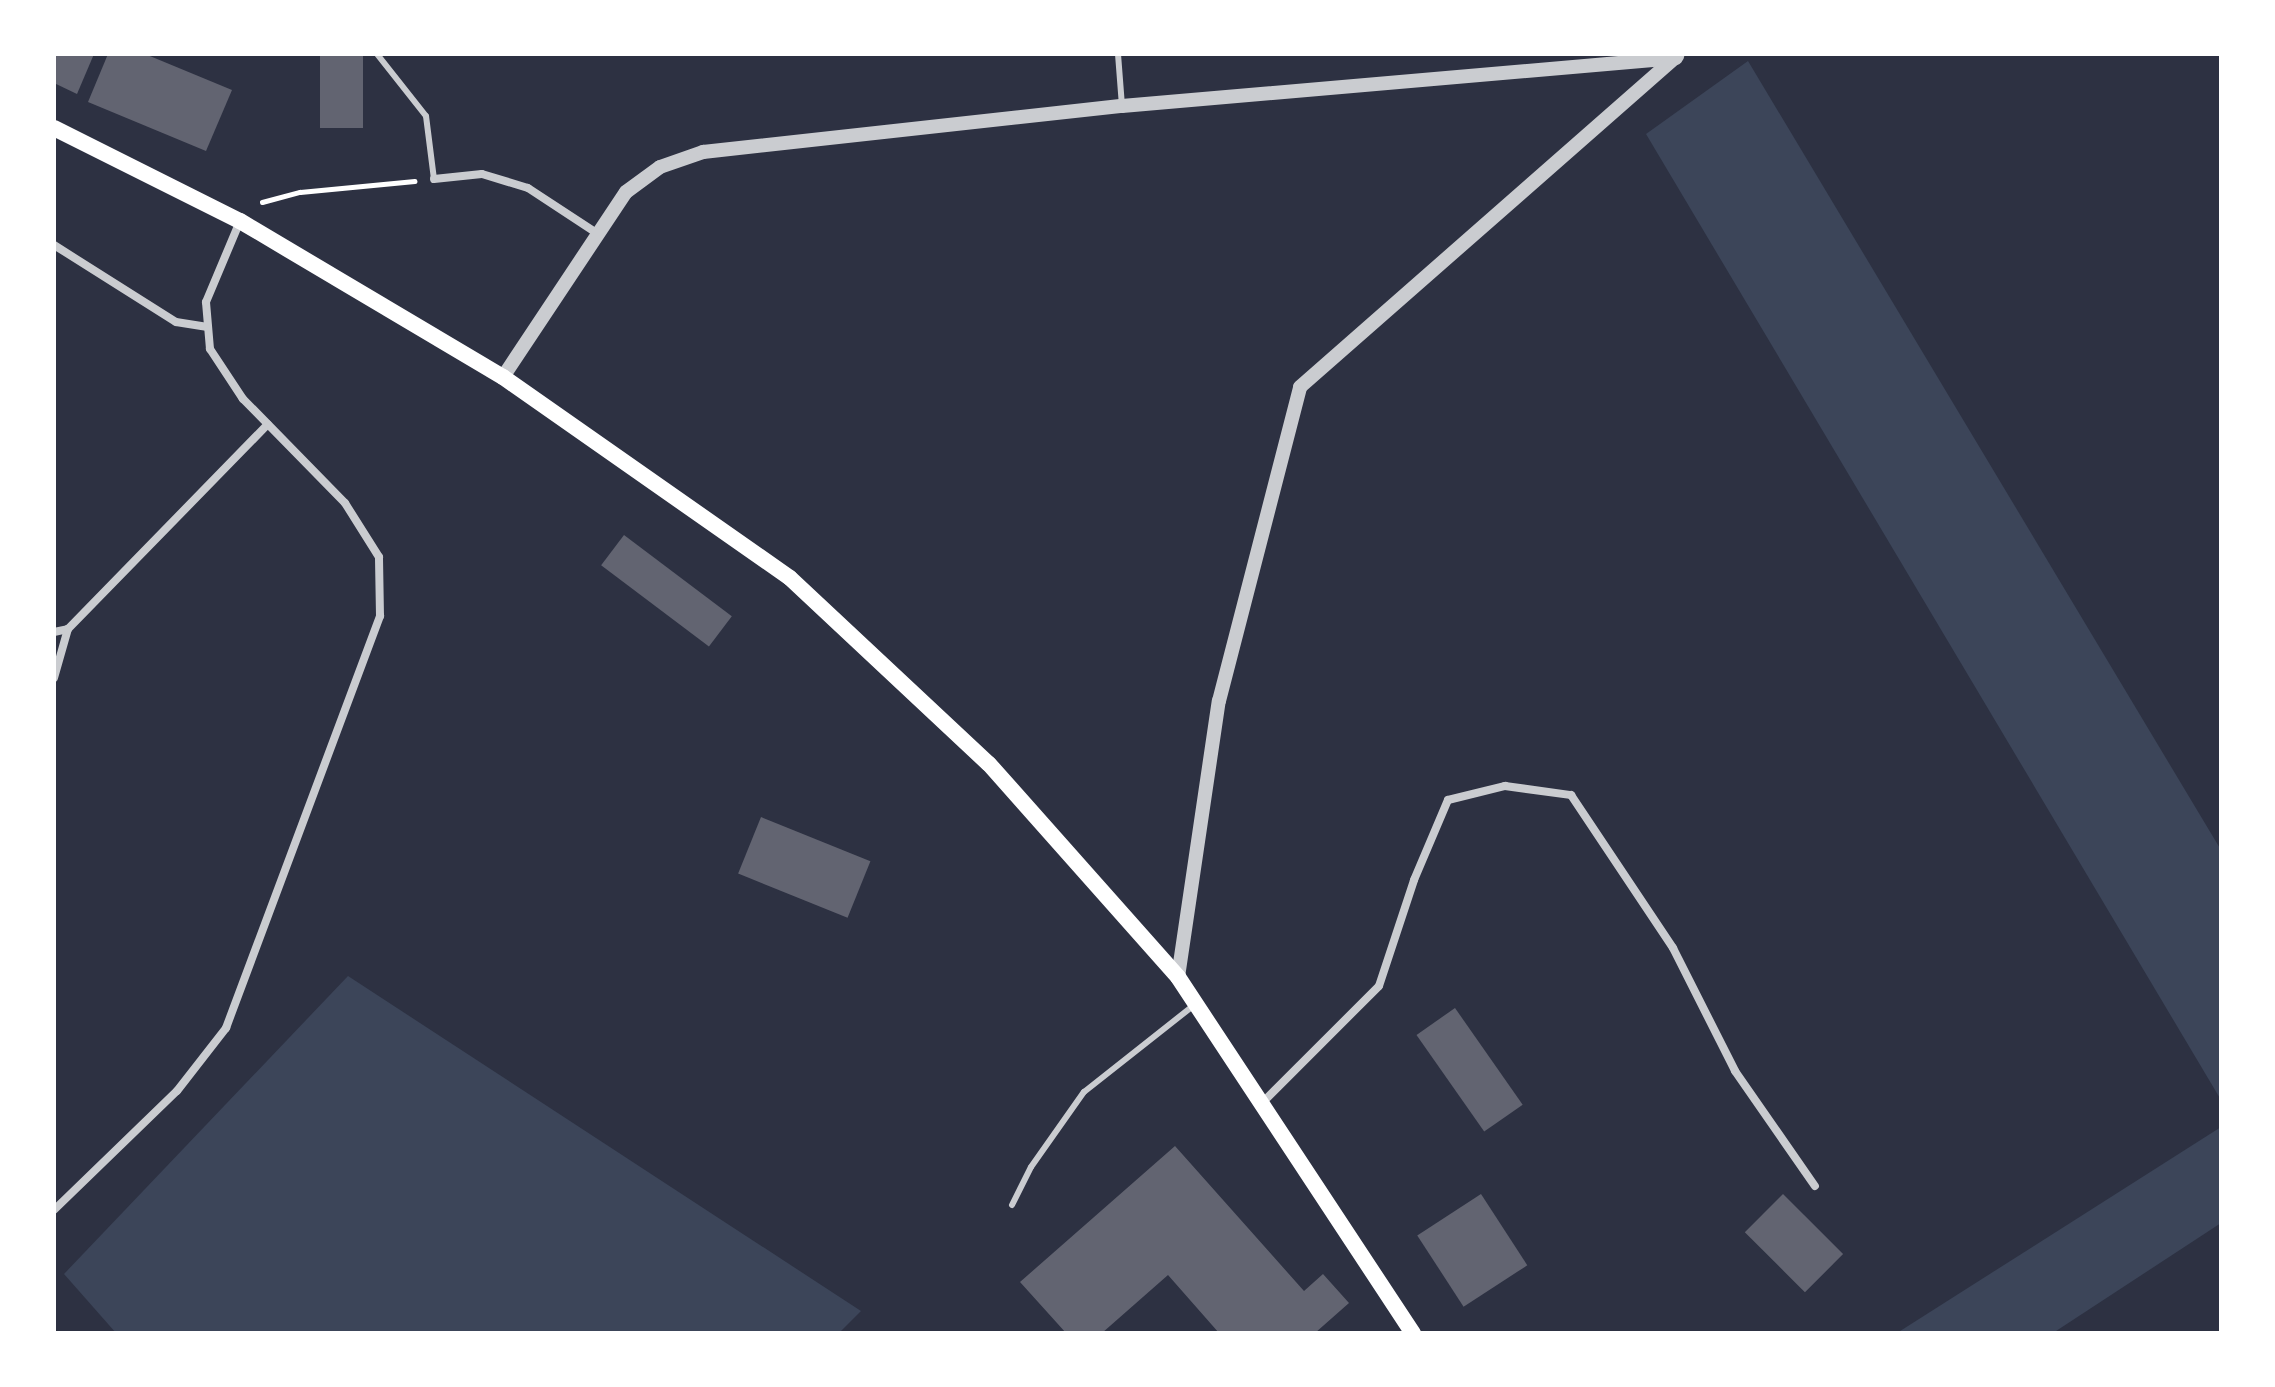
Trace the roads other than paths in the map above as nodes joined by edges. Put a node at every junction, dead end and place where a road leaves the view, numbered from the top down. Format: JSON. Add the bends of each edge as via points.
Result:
{"nodes":[{"id":1,"x":377,"y":54,"type":"edge"},
{"id":2,"x":1118,"y":54,"type":"edge"},
{"id":3,"x":1678,"y":56,"type":"edge"},
{"id":4,"x":1122,"y":106,"type":"junction"},
{"id":5,"x":54,"y":128,"type":"edge"},
{"id":6,"x":434,"y":179,"type":"joint"},
{"id":7,"x":240,"y":221,"type":"junction"},
{"id":8,"x":595,"y":232,"type":"junction"},
{"id":9,"x":54,"y":245,"type":"edge"},
{"id":10,"x":208,"y":327,"type":"junction"},
{"id":11,"x":503,"y":377,"type":"junction"},
{"id":12,"x":268,"y":424,"type":"junction"},
{"id":13,"x":68,"y":629,"type":"junction"},
{"id":14,"x":54,"y":632,"type":"edge"},
{"id":15,"x":54,"y":678,"type":"edge"},
{"id":16,"x":1178,"y":977,"type":"junction"},
{"id":17,"x":1196,"y":1004,"type":"junction"},
{"id":18,"x":1262,"y":1103,"type":"junction"},
{"id":19,"x":1815,"y":1186,"type":"dead end"},
{"id":20,"x":1012,"y":1205,"type":"dead end"},
{"id":21,"x":55,"y":1208,"type":"edge"},
{"id":22,"x":1413,"y":1333,"type":"edge"}],
"edges":[{"from":1,"to":6,"type":"lane","via":[[426,116]]},
{"from":2,"to":4,"type":"lane"},
{"from":3,"to":4,"type":"street"},
{"from":3,"to":16,"type":"street","via":[[1300,387],[1219,701]]},
{"from":4,"to":8,"type":"street","via":[[703,152],[660,167],[626,192]]},
{"from":5,"to":7,"type":"main road"},
{"from":6,"to":8,"type":"street","via":[[482,174],[528,188]]},
{"from":7,"to":10,"type":"street","via":[[206,302]]},
{"from":7,"to":11,"type":"main road"},
{"from":8,"to":11,"type":"street"},
{"from":9,"to":10,"type":"street","via":[[176,322]]},
{"from":10,"to":12,"type":"street","via":[[210,349],[243,399]]},
{"from":11,"to":16,"type":"main road","via":[[790,578],[989,764]]},
{"from":12,"to":13,"type":"street"},
{"from":12,"to":21,"type":"street","via":[[345,503],[379,557],[380,616],[226,1028],[177,1091]]},
{"from":13,"to":14,"type":"street"},
{"from":13,"to":15,"type":"street"},
{"from":16,"to":17,"type":"main road"},
{"from":17,"to":18,"type":"main road"},
{"from":17,"to":20,"type":"lane","via":[[1084,1092],[1031,1167]]},
{"from":18,"to":19,"type":"street","via":[[1379,986],[1414,880],[1448,800],[1505,786],[1558,793],[1571,795],[1673,948],[1735,1071]]},
{"from":18,"to":22,"type":"main road"}]}
